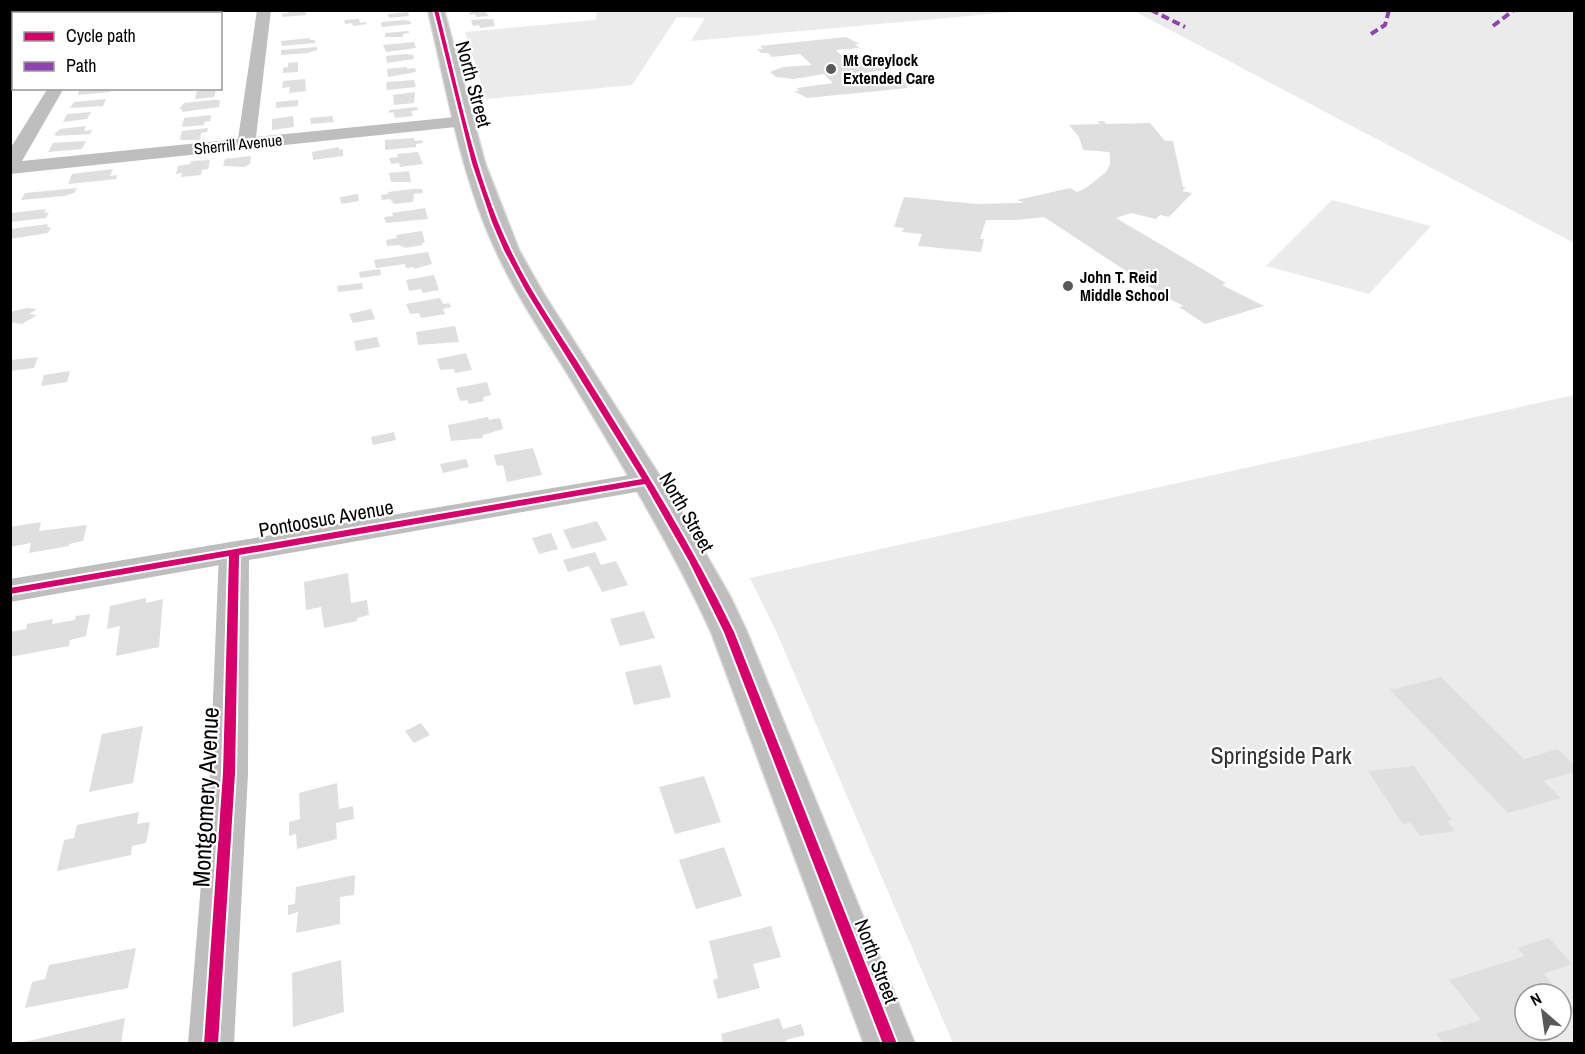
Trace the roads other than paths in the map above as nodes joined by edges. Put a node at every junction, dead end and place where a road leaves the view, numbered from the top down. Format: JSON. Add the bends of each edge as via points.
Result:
{"nodes":[{"id":1,"x":264,"y":10,"type":"edge"},
{"id":2,"x":436,"y":10,"type":"edge"},
{"id":3,"x":55,"y":90,"type":"edge"},
{"id":4,"x":465,"y":121,"type":"junction"},
{"id":5,"x":246,"y":143,"type":"junction"},
{"id":6,"x":10,"y":167,"type":"edge"},
{"id":7,"x":648,"y":481,"type":"junction"},
{"id":8,"x":234,"y":552,"type":"junction"},
{"id":9,"x":10,"y":591,"type":"edge"},
{"id":10,"x":211,"y":1044,"type":"edge"},
{"id":11,"x":890,"y":1044,"type":"edge"}],
"edges":[{"from":1,"to":5,"type":"street"},
{"from":2,"to":4,"type":"main road","name":"North Street"},
{"from":3,"to":6,"type":"street"},
{"from":4,"to":5,"type":"street","name":"Sherrill Avenue"},
{"from":4,"to":7,"type":"main road","name":"North Street","via":[[484,192],[508,251]]},
{"from":5,"to":6,"type":"street","name":"Sherrill Avenue"},
{"from":7,"to":8,"type":"main road","name":"Pontoosuc Avenue"},
{"from":7,"to":11,"type":"main road","name":"North Street","via":[[690,550],[729,632]]},
{"from":8,"to":9,"type":"main road","name":"Pontoosuc Avenue"},
{"from":8,"to":10,"type":"street","name":"Montgomery Avenue","via":[[229,773]]}]}
